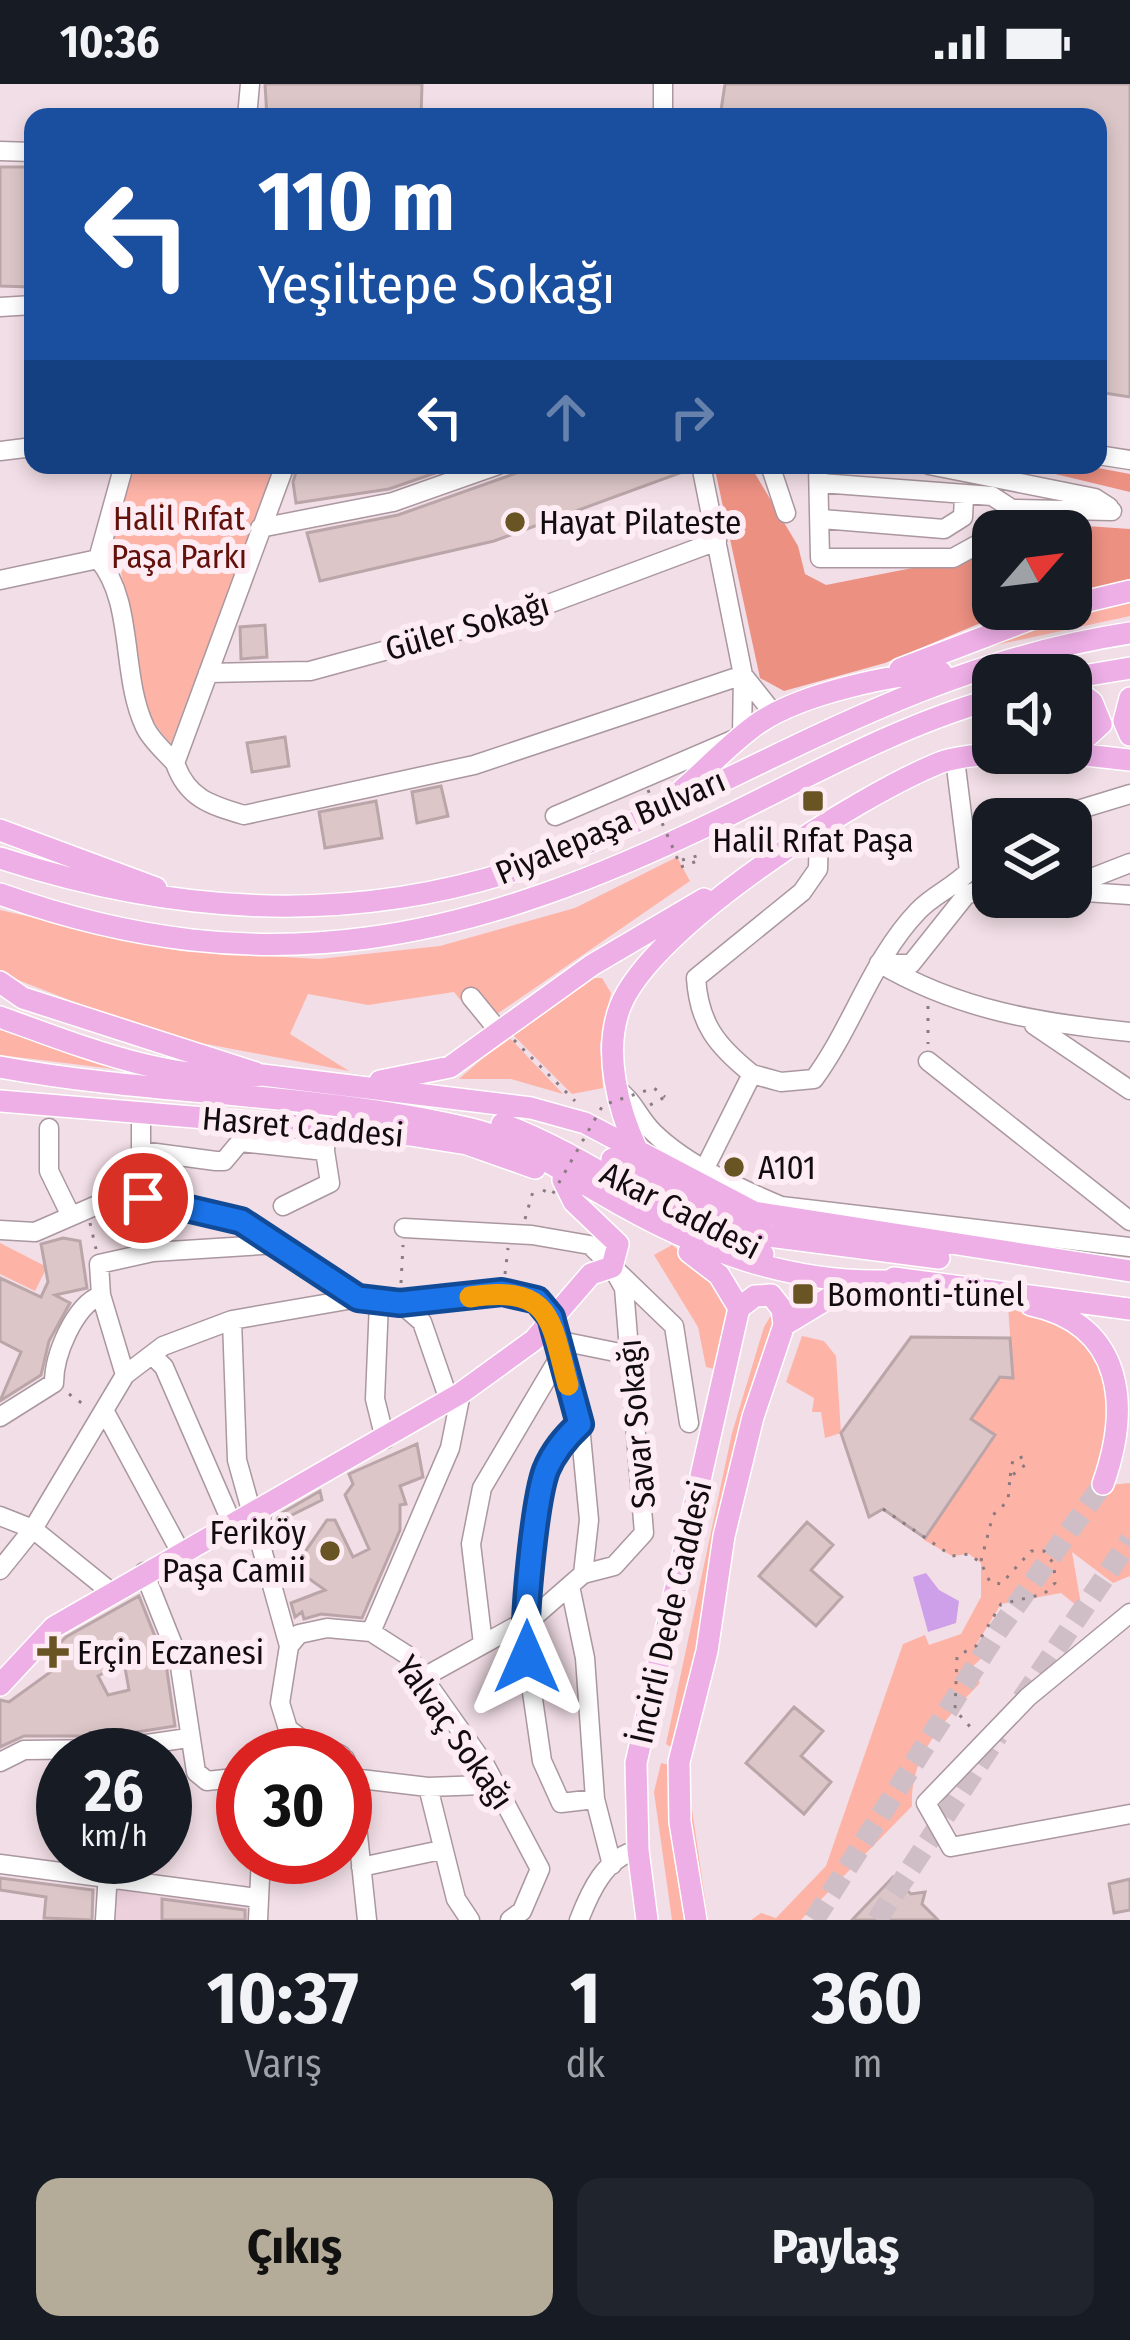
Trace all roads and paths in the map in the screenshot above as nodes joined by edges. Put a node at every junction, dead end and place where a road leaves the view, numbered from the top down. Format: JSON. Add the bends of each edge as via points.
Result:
{"nodes":[{"id":1,"x":122,"y":474,"type":"edge"},
{"id":2,"x":281,"y":474,"type":"edge"},
{"id":3,"x":472,"y":474,"type":"edge"},
{"id":4,"x":703,"y":474,"type":"edge"},
{"id":5,"x":773,"y":474,"type":"edge"},
{"id":6,"x":819,"y":474,"type":"edge"},
{"id":7,"x":984,"y":474,"type":"edge"},
{"id":8,"x":1003,"y":477,"type":"junction"},
{"id":9,"x":992,"y":496,"type":"junction"},
{"id":10,"x":964,"y":497,"type":"junction"},
{"id":11,"x":1012,"y":509,"type":"joint"},
{"id":12,"x":786,"y":513,"type":"dead end"},
{"id":13,"x":822,"y":519,"type":"junction"},
{"id":14,"x":260,"y":528,"type":"junction"},
{"id":15,"x":718,"y":541,"type":"junction"},
{"id":16,"x":972,"y":551,"type":"edge"},
{"id":17,"x":98,"y":559,"type":"junction"},
{"id":18,"x":0,"y":580,"type":"edge"},
{"id":19,"x":1130,"y":591,"type":"edge"},
{"id":20,"x":1092,"y":600,"type":"edge"},
{"id":21,"x":996,"y":630,"type":"edge"},
{"id":22,"x":1130,"y":633,"type":"edge"},
{"id":23,"x":1130,"y":668,"type":"edge"},
{"id":24,"x":208,"y":673,"type":"junction"},
{"id":25,"x":961,"y":673,"type":"junction"},
{"id":26,"x":743,"y":675,"type":"junction"},
{"id":27,"x":1092,"y":677,"type":"edge"},
{"id":28,"x":879,"y":682,"type":"junction"},
{"id":29,"x":1130,"y":698,"type":"edge"},
{"id":30,"x":1092,"y":706,"type":"edge"},
{"id":31,"x":972,"y":707,"type":"edge"},
{"id":32,"x":775,"y":714,"type":"junction"},
{"id":33,"x":1092,"y":735,"type":"edge"},
{"id":34,"x":1130,"y":735,"type":"edge"},
{"id":35,"x":742,"y":736,"type":"junction"},
{"id":36,"x":1130,"y":747,"type":"edge"},
{"id":37,"x":1092,"y":748,"type":"edge"},
{"id":38,"x":1092,"y":753,"type":"edge"},
{"id":39,"x":972,"y":756,"type":"edge"},
{"id":40,"x":955,"y":759,"type":"junction"},
{"id":41,"x":1130,"y":760,"type":"edge"},
{"id":42,"x":175,"y":763,"type":"junction"},
{"id":43,"x":648,"y":790,"type":"dead end"},
{"id":44,"x":1130,"y":794,"type":"edge"},
{"id":45,"x":670,"y":805,"type":"junction"},
{"id":46,"x":1092,"y":806,"type":"edge"},
{"id":47,"x":555,"y":816,"type":"dead end"},
{"id":48,"x":972,"y":820,"type":"edge"},
{"id":49,"x":967,"y":821,"type":"junction"},
{"id":50,"x":0,"y":830,"type":"edge"},
{"id":51,"x":818,"y":831,"type":"junction"},
{"id":52,"x":0,"y":858,"type":"edge"},
{"id":53,"x":699,"y":861,"type":"dead end"},
{"id":54,"x":1130,"y":863,"type":"edge"},
{"id":55,"x":758,"y":871,"type":"junction"},
{"id":56,"x":1092,"y":879,"type":"edge"},
{"id":57,"x":1092,"y":890,"type":"edge"},
{"id":58,"x":0,"y":894,"type":"edge"},
{"id":59,"x":972,"y":894,"type":"edge"},
{"id":60,"x":1130,"y":895,"type":"edge"},
{"id":61,"x":201,"y":906,"type":"junction"},
{"id":62,"x":879,"y":963,"type":"junction"},
{"id":63,"x":592,"y":965,"type":"junction"},
{"id":64,"x":0,"y":982,"type":"edge"},
{"id":65,"x":928,"y":992,"type":"junction"},
{"id":66,"x":12,"y":996,"type":"edge"},
{"id":67,"x":472,"y":997,"type":"dead end"},
{"id":68,"x":622,"y":1001,"type":"junction"},
{"id":69,"x":0,"y":1017,"type":"edge"},
{"id":70,"x":1029,"y":1022,"type":"junction"},
{"id":71,"x":500,"y":1029,"type":"junction"},
{"id":72,"x":1130,"y":1032,"type":"edge"},
{"id":73,"x":928,"y":1061,"type":"joint"},
{"id":74,"x":752,"y":1074,"type":"junction"},
{"id":75,"x":4,"y":1075,"type":"edge"},
{"id":76,"x":262,"y":1075,"type":"junction"},
{"id":77,"x":617,"y":1088,"type":"junction"},
{"id":78,"x":358,"y":1089,"type":"junction"},
{"id":79,"x":1130,"y":1090,"type":"edge"},
{"id":80,"x":312,"y":1099,"type":"junction"},
{"id":81,"x":573,"y":1099,"type":"dead end"},
{"id":82,"x":0,"y":1101,"type":"edge"},
{"id":83,"x":486,"y":1102,"type":"junction"},
{"id":84,"x":53,"y":1103,"type":"junction"},
{"id":85,"x":648,"y":1106,"type":"dead end"},
{"id":86,"x":141,"y":1112,"type":"junction"},
{"id":87,"x":326,"y":1126,"type":"junction"},
{"id":88,"x":49,"y":1128,"type":"dead end"},
{"id":89,"x":637,"y":1150,"type":"junction"},
{"id":90,"x":141,"y":1151,"type":"junction"},
{"id":91,"x":325,"y":1151,"type":"junction"},
{"id":92,"x":705,"y":1168,"type":"junction"},
{"id":93,"x":545,"y":1185,"type":"junction"},
{"id":94,"x":597,"y":1191,"type":"junction"},
{"id":95,"x":143,"y":1198,"type":"junction"},
{"id":96,"x":283,"y":1206,"type":"dead end"},
{"id":97,"x":79,"y":1212,"type":"junction"},
{"id":98,"x":1130,"y":1222,"type":"edge"},
{"id":99,"x":404,"y":1228,"type":"joint"},
{"id":100,"x":0,"y":1230,"type":"edge"},
{"id":101,"x":665,"y":1231,"type":"junction"},
{"id":102,"x":515,"y":1235,"type":"junction"},
{"id":103,"x":278,"y":1244,"type":"junction"},
{"id":104,"x":1130,"y":1247,"type":"edge"},
{"id":105,"x":99,"y":1264,"type":"junction"},
{"id":106,"x":612,"y":1267,"type":"junction"},
{"id":107,"x":1130,"y":1270,"type":"edge"},
{"id":108,"x":904,"y":1280,"type":"junction"},
{"id":109,"x":857,"y":1281,"type":"junction"},
{"id":110,"x":1130,"y":1285,"type":"edge"},
{"id":111,"x":955,"y":1286,"type":"junction"},
{"id":112,"x":502,"y":1292,"type":"junction"},
{"id":113,"x":101,"y":1295,"type":"junction"},
{"id":114,"x":369,"y":1300,"type":"junction"},
{"id":115,"x":400,"y":1303,"type":"junction"},
{"id":116,"x":739,"y":1308,"type":"junction"},
{"id":117,"x":1130,"y":1309,"type":"edge"},
{"id":118,"x":551,"y":1317,"type":"junction"},
{"id":119,"x":232,"y":1320,"type":"junction"},
{"id":120,"x":784,"y":1325,"type":"junction"},
{"id":121,"x":558,"y":1348,"type":"junction"},
{"id":122,"x":630,"y":1355,"type":"junction"},
{"id":123,"x":153,"y":1356,"type":"junction"},
{"id":124,"x":125,"y":1375,"type":"junction"},
{"id":125,"x":54,"y":1383,"type":"junction"},
{"id":126,"x":454,"y":1397,"type":"junction"},
{"id":127,"x":104,"y":1415,"type":"junction"},
{"id":128,"x":0,"y":1417,"type":"edge"},
{"id":129,"x":689,"y":1423,"type":"dead end"},
{"id":130,"x":580,"y":1424,"type":"junction"},
{"id":131,"x":385,"y":1438,"type":"junction"},
{"id":132,"x":1010,"y":1477,"type":"dead end"},
{"id":133,"x":1103,"y":1484,"type":"tunnel mouth"},
{"id":134,"x":883,"y":1509,"type":"dead end"},
{"id":135,"x":0,"y":1516,"type":"edge"},
{"id":136,"x":242,"y":1517,"type":"junction"},
{"id":137,"x":33,"y":1529,"type":"junction"},
{"id":138,"x":180,"y":1551,"type":"junction"},
{"id":139,"x":981,"y":1563,"type":"junction"},
{"id":140,"x":0,"y":1570,"type":"edge"},
{"id":141,"x":144,"y":1572,"type":"junction"},
{"id":142,"x":577,"y":1580,"type":"junction"},
{"id":143,"x":111,"y":1592,"type":"junction"},
{"id":144,"x":1130,"y":1613,"type":"edge"},
{"id":145,"x":522,"y":1622,"type":"junction"},
{"id":146,"x":371,"y":1632,"type":"junction"},
{"id":147,"x":483,"y":1644,"type":"junction"},
{"id":148,"x":289,"y":1646,"type":"junction"},
{"id":149,"x":424,"y":1676,"type":"junction"},
{"id":150,"x":2,"y":1679,"type":"edge"},
{"id":151,"x":187,"y":1728,"type":"edge"},
{"id":152,"x":290,"y":1728,"type":"edge"},
{"id":153,"x":984,"y":1742,"type":"junction"},
{"id":154,"x":639,"y":1746,"type":"junction"},
{"id":155,"x":36,"y":1750,"type":"edge"},
{"id":156,"x":192,"y":1755,"type":"edge"},
{"id":157,"x":679,"y":1759,"type":"junction"},
{"id":158,"x":0,"y":1762,"type":"edge"},
{"id":159,"x":372,"y":1771,"type":"edge"},
{"id":160,"x":216,"y":1780,"type":"edge"},
{"id":161,"x":484,"y":1785,"type":"dead end"},
{"id":162,"x":428,"y":1786,"type":"junction"},
{"id":163,"x":595,"y":1799,"type":"junction"},
{"id":164,"x":1130,"y":1814,"type":"edge"},
{"id":165,"x":441,"y":1850,"type":"junction"},
{"id":166,"x":638,"y":1850,"type":"junction"},
{"id":167,"x":0,"y":1864,"type":"edge"},
{"id":168,"x":612,"y":1865,"type":"junction"},
{"id":169,"x":372,"y":1866,"type":"edge"},
{"id":170,"x":36,"y":1869,"type":"edge"},
{"id":171,"x":108,"y":1884,"type":"edge"},
{"id":172,"x":147,"y":1884,"type":"edge"},
{"id":173,"x":259,"y":1884,"type":"edge"},
{"id":174,"x":363,"y":1884,"type":"edge"},
{"id":175,"x":258,"y":1898,"type":"junction"},
{"id":176,"x":105,"y":1920,"type":"edge"},
{"id":177,"x":258,"y":1920,"type":"edge"},
{"id":178,"x":367,"y":1920,"type":"edge"},
{"id":179,"x":470,"y":1920,"type":"edge"},
{"id":180,"x":510,"y":1920,"type":"edge"},
{"id":181,"x":579,"y":1920,"type":"edge"},
{"id":182,"x":647,"y":1920,"type":"edge"},
{"id":183,"x":696,"y":1920,"type":"edge"}],
"edges":[{"from":1,"to":17,"type":"street"},
{"from":2,"to":14,"type":"street"},
{"from":3,"to":14,"type":"street","via":[[393,502]]},
{"from":4,"to":15,"type":"street"},
{"from":5,"to":12,"type":"street"},
{"from":6,"to":10,"type":"street"},
{"from":6,"to":13,"type":"street"},
{"from":7,"to":8,"type":"street"},
{"from":8,"to":9,"type":"street"},
{"from":8,"to":11,"type":"street","via":[[1095,498],[1112,511]]},
{"from":9,"to":10,"type":"street"},
{"from":9,"to":11,"type":"street"},
{"from":10,"to":13,"type":"street","via":[[963,517],[944,529]]},
{"from":13,"to":16,"type":"street","via":[[820,558],[942,559]]},
{"from":14,"to":24,"type":"street"},
{"from":15,"to":24,"type":"street","name":"Güler Sokağı","via":[[527,612],[310,670]]},
{"from":15,"to":26,"type":"street"},
{"from":17,"to":18,"type":"street"},
{"from":17,"to":42,"type":"street","via":[[115,578],[130,682],[146,730]]},
{"from":19,"to":20,"type":"main road"},
{"from":21,"to":28,"type":"main road"},
{"from":22,"to":25,"type":"main road","name":"Piyalepaşa Bulvarı"},
{"from":23,"to":27,"type":"main road"},
{"from":24,"to":42,"type":"street"},
{"from":25,"to":28,"type":"main road"},
{"from":25,"to":45,"type":"main road","name":"Piyalepaşa Bulvarı"},
{"from":26,"to":32,"type":"street"},
{"from":26,"to":35,"type":"street"},
{"from":26,"to":42,"type":"street","via":[[474,765],[244,815],[184,788]]},
{"from":28,"to":32,"type":"main road"},
{"from":29,"to":34,"type":"main road"},
{"from":30,"to":33,"type":"main road","via":[[1101,717]]},
{"from":31,"to":58,"type":"main road","name":"Piyalepaşa Bulvarı","via":[[894,735],[552,895],[428,929],[242,944],[130,930]]},
{"from":32,"to":35,"type":"main road"},
{"from":35,"to":45,"type":"main road"},
{"from":35,"to":47,"type":"street"},
{"from":36,"to":37,"type":"main road"},
{"from":38,"to":41,"type":"main road"},
{"from":39,"to":40,"type":"main road"},
{"from":40,"to":49,"type":"street"},
{"from":40,"to":51,"type":"main road"},
{"from":43,"to":53,"type":"path","bridge":true,"via":[[681,868]]},
{"from":44,"to":46,"type":"street"},
{"from":45,"to":61,"type":"main road","name":"Piyalepaşa Bulvarı","via":[[531,865],[419,896],[319,908]]},
{"from":48,"to":49,"type":"path"},
{"from":49,"to":62,"type":"street","via":[[969,871],[918,910]]},
{"from":50,"to":61,"type":"main road"},
{"from":51,"to":55,"type":"main road"},
{"from":51,"to":74,"type":"street","via":[[818,869],[802,892],[697,978],[709,1034]]},
{"from":52,"to":61,"type":"main road","name":"Piyalepaşa Bulvarı","via":[[103,889]]},
{"from":54,"to":56,"type":"street"},
{"from":55,"to":63,"type":"main road"},
{"from":55,"to":68,"type":"main road","via":[[668,943]]},
{"from":57,"to":60,"type":"street"},
{"from":59,"to":62,"type":"street","via":[[911,964]]},
{"from":62,"to":65,"type":"street"},
{"from":62,"to":74,"type":"street","via":[[814,1079]]},
{"from":63,"to":68,"type":"main road","via":[[614,972]]},
{"from":63,"to":71,"type":"main road"},
{"from":64,"to":66,"type":"main road"},
{"from":65,"to":70,"type":"street"},
{"from":65,"to":73,"type":"path"},
{"from":66,"to":76,"type":"main road"},
{"from":67,"to":71,"type":"street"},
{"from":68,"to":77,"type":"main road","via":[[613,1045]]},
{"from":69,"to":76,"type":"main road","name":"Hasret Caddesi","via":[[104,1054],[228,1078]]},
{"from":70,"to":72,"type":"street"},
{"from":70,"to":79,"type":"street"},
{"from":71,"to":78,"type":"main road","via":[[438,1072]]},
{"from":71,"to":81,"type":"path"},
{"from":73,"to":98,"type":"street"},
{"from":74,"to":92,"type":"street"},
{"from":75,"to":80,"type":"main road"},
{"from":75,"to":84,"type":"main road"},
{"from":76,"to":78,"type":"main road","name":"Hasret Caddesi"},
{"from":77,"to":89,"type":"main road"},
{"from":77,"to":92,"type":"street","name":"Akar Caddesi","via":[[658,1137]]},
{"from":78,"to":83,"type":"main road","name":"Hasret Caddesi"},
{"from":80,"to":94,"type":"main road","via":[[511,1142]]},
{"from":80,"to":108,"type":"main road","name":"Akar Caddesi","via":[[480,1117],[557,1146],[748,1250]]},
{"from":82,"to":84,"type":"main road","name":"Hasret Caddesi"},
{"from":83,"to":89,"type":"main road","via":[[570,1118]]},
{"from":83,"to":110,"type":"main road","name":"Akar Caddesi","via":[[770,1236]]},
{"from":84,"to":86,"type":"main road","name":"Hasret Caddesi"},
{"from":85,"to":93,"type":"path","bridge":true,"via":[[665,1097],[654,1088],[603,1105],[552,1195]]},
{"from":86,"to":87,"type":"main road","name":"Hasret Caddesi"},
{"from":86,"to":90,"type":"street"},
{"from":87,"to":91,"type":"street"},
{"from":87,"to":93,"type":"main road","name":"Hasret Caddesi","via":[[467,1144]]},
{"from":88,"to":97,"type":"street","via":[[49,1171]]},
{"from":89,"to":107,"type":"main road","via":[[776,1218]]},
{"from":90,"to":91,"type":"street","via":[[224,1161],[240,1142]]},
{"from":90,"to":95,"type":"path"},
{"from":91,"to":96,"type":"street","via":[[330,1183]]},
{"from":92,"to":104,"type":"street","name":"Akar Caddesi","via":[[782,1206]]},
{"from":93,"to":94,"type":"main road","name":"Hasret Caddesi"},
{"from":93,"to":102,"type":"path"},
{"from":93,"to":106,"type":"main road","via":[[618,1244]]},
{"from":94,"to":101,"type":"main road"},
{"from":95,"to":97,"type":"street"},
{"from":95,"to":103,"type":"street","via":[[241,1221]]},
{"from":97,"to":100,"type":"street","via":[[34,1232]]},
{"from":97,"to":105,"type":"path"},
{"from":99,"to":102,"type":"street"},
{"from":99,"to":115,"type":"path"},
{"from":101,"to":109,"type":"main road","via":[[729,1258]]},
{"from":101,"to":116,"type":"main road","via":[[719,1275]]},
{"from":102,"to":106,"type":"street","via":[[590,1245]]},
{"from":102,"to":112,"type":"path"},
{"from":103,"to":105,"type":"street"},
{"from":103,"to":114,"type":"street"},
{"from":105,"to":113,"type":"street"},
{"from":106,"to":118,"type":"main road","via":[[591,1274]]},
{"from":106,"to":122,"type":"street","name":"Savar Sokağı","via":[[624,1288]]},
{"from":106,"to":129,"type":"street","via":[[674,1325]]},
{"from":108,"to":109,"type":"main road"},
{"from":108,"to":111,"type":"main road","name":"Akar Caddesi"},
{"from":109,"to":120,"type":"main road"},
{"from":111,"to":117,"type":"main road","name":"Akar Caddesi"},
{"from":111,"to":133,"type":"main road","via":[[1049,1309],[1100,1344],[1125,1418]]},
{"from":112,"to":115,"type":"street"},
{"from":112,"to":118,"type":"street","via":[[537,1300]]},
{"from":113,"to":124,"type":"street"},
{"from":113,"to":125,"type":"street","via":[[80,1311]]},
{"from":114,"to":115,"type":"street"},
{"from":114,"to":119,"type":"street"},
{"from":114,"to":131,"type":"street"},
{"from":115,"to":126,"type":"street","via":[[422,1322]]},
{"from":116,"to":120,"type":"main road","via":[[771,1295]]},
{"from":116,"to":154,"type":"main road","name":"İncirli Dede Caddesi"},
{"from":118,"to":121,"type":"street"},
{"from":118,"to":126,"type":"main road","via":[[534,1340]]},
{"from":119,"to":123,"type":"street","via":[[191,1332]]},
{"from":119,"to":136,"type":"street"},
{"from":120,"to":157,"type":"main road","name":"İncirli Dede Caddesi","via":[[737,1481]]},
{"from":121,"to":122,"type":"street"},
{"from":121,"to":130,"type":"street"},
{"from":121,"to":147,"type":"street","via":[[482,1488],[471,1544]]},
{"from":122,"to":142,"type":"street","name":"Savar Sokağı","via":[[644,1533],[614,1566]]},
{"from":123,"to":124,"type":"street"},
{"from":123,"to":136,"type":"street"},
{"from":124,"to":127,"type":"street"},
{"from":125,"to":127,"type":"path"},
{"from":125,"to":128,"type":"street"},
{"from":126,"to":131,"type":"main road"},
{"from":126,"to":146,"type":"street","via":[[450,1448]]},
{"from":127,"to":137,"type":"street"},
{"from":127,"to":138,"type":"street"},
{"from":130,"to":142,"type":"street","via":[[590,1520]]},
{"from":130,"to":145,"type":"street","via":[[544,1474]]},
{"from":131,"to":136,"type":"main road"},
{"from":132,"to":139,"type":"path"},
{"from":134,"to":139,"type":"path","via":[[952,1556]]},
{"from":135,"to":137,"type":"street"},
{"from":136,"to":138,"type":"main road"},
{"from":136,"to":148,"type":"street"},
{"from":137,"to":140,"type":"street"},
{"from":137,"to":143,"type":"street"},
{"from":138,"to":141,"type":"main road"},
{"from":139,"to":153,"type":"path","via":[[990,1582],[1001,1584],[1031,1551],[1044,1551],[1055,1582],[1044,1594],[1001,1604],[976,1646],[957,1656],[955,1710]]},
{"from":141,"to":143,"type":"main road"},
{"from":141,"to":151,"type":"street","via":[[179,1660]]},
{"from":142,"to":145,"type":"street","name":"Savar Sokağı"},
{"from":142,"to":163,"type":"street"},
{"from":143,"to":150,"type":"main road","via":[[54,1627]]},
{"from":144,"to":153,"type":"street"},
{"from":145,"to":147,"type":"street","name":"Savar Sokağı"},
{"from":145,"to":163,"type":"street","via":[[542,1761],[561,1803]]},
{"from":146,"to":148,"type":"street","name":"Yalvaç Sokağı","via":[[314,1628]]},
{"from":146,"to":149,"type":"street","name":"Yalvaç Sokağı"},
{"from":147,"to":149,"type":"street","name":"Savar Sokağı"},
{"from":148,"to":152,"type":"street","via":[[283,1717]]},
{"from":149,"to":180,"type":"street","name":"Yalvaç Sokağı","via":[[485,1765],[540,1868],[522,1912]]},
{"from":153,"to":164,"type":"street","via":[[926,1804],[952,1847]]},
{"from":154,"to":157,"type":"main road"},
{"from":154,"to":166,"type":"main road","name":"İncirli Dede Caddesi"},
{"from":155,"to":158,"type":"street"},
{"from":156,"to":160,"type":"street","via":[[196,1772]]},
{"from":157,"to":183,"type":"main road","name":"İncirli Dede Caddesi","via":[[678,1808]]},
{"from":159,"to":162,"type":"street"},
{"from":161,"to":162,"type":"street"},
{"from":162,"to":165,"type":"street"},
{"from":163,"to":168,"type":"street"},
{"from":165,"to":169,"type":"street"},
{"from":165,"to":179,"type":"street"},
{"from":166,"to":168,"type":"street"},
{"from":166,"to":182,"type":"main road","name":"İncirli Dede Caddesi"},
{"from":167,"to":170,"type":"street"},
{"from":168,"to":181,"type":"street"},
{"from":171,"to":176,"type":"street"},
{"from":172,"to":175,"type":"street"},
{"from":173,"to":175,"type":"street"},
{"from":174,"to":178,"type":"street"},
{"from":175,"to":177,"type":"street"}]}
